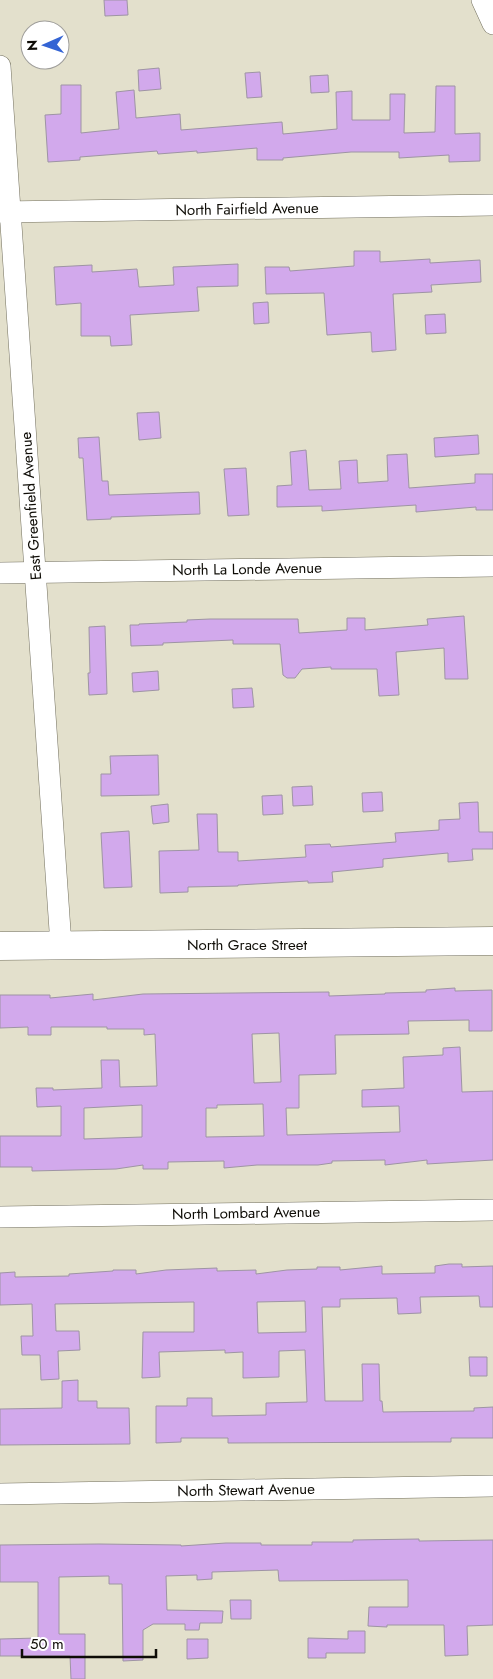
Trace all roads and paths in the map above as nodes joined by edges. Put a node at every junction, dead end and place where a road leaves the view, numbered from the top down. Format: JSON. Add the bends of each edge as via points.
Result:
{"nodes":[{"id":1,"x":482,"y":0,"type":"edge"},
{"id":2,"x":493,"y":24,"type":"edge"},
{"id":3,"x":0,"y":66,"type":"edge"},
{"id":4,"x":493,"y":205,"type":"edge"},
{"id":5,"x":5,"y":212,"type":"edge"},
{"id":6,"x":493,"y":566,"type":"edge"},
{"id":7,"x":0,"y":572,"type":"edge"},
{"id":8,"x":36,"y":572,"type":"junction"},
{"id":9,"x":493,"y":941,"type":"edge"},
{"id":10,"x":0,"y":946,"type":"edge"},
{"id":11,"x":61,"y":946,"type":"junction"},
{"id":12,"x":493,"y":1210,"type":"edge"},
{"id":13,"x":0,"y":1217,"type":"edge"},
{"id":14,"x":493,"y":1486,"type":"edge"},
{"id":15,"x":0,"y":1494,"type":"edge"}],
"edges":[{"from":1,"to":2,"type":"street"},
{"from":3,"to":5,"type":"street","name":"East Greenfield Avenue"},
{"from":4,"to":5,"type":"street","name":"North Fairfield Avenue"},
{"from":5,"to":8,"type":"street","name":"East Greenfield Avenue"},
{"from":6,"to":8,"type":"street","name":"North La Londe Avenue"},
{"from":7,"to":8,"type":"street","name":"North La Londe Avenue"},
{"from":8,"to":11,"type":"street","name":"East Greenfield Avenue"},
{"from":9,"to":11,"type":"street","name":"North Grace Street"},
{"from":10,"to":11,"type":"street","name":"North Grace Street"},
{"from":12,"to":13,"type":"street","name":"North Lombard Avenue"},
{"from":14,"to":15,"type":"street","name":"North Stewart Avenue"}]}
